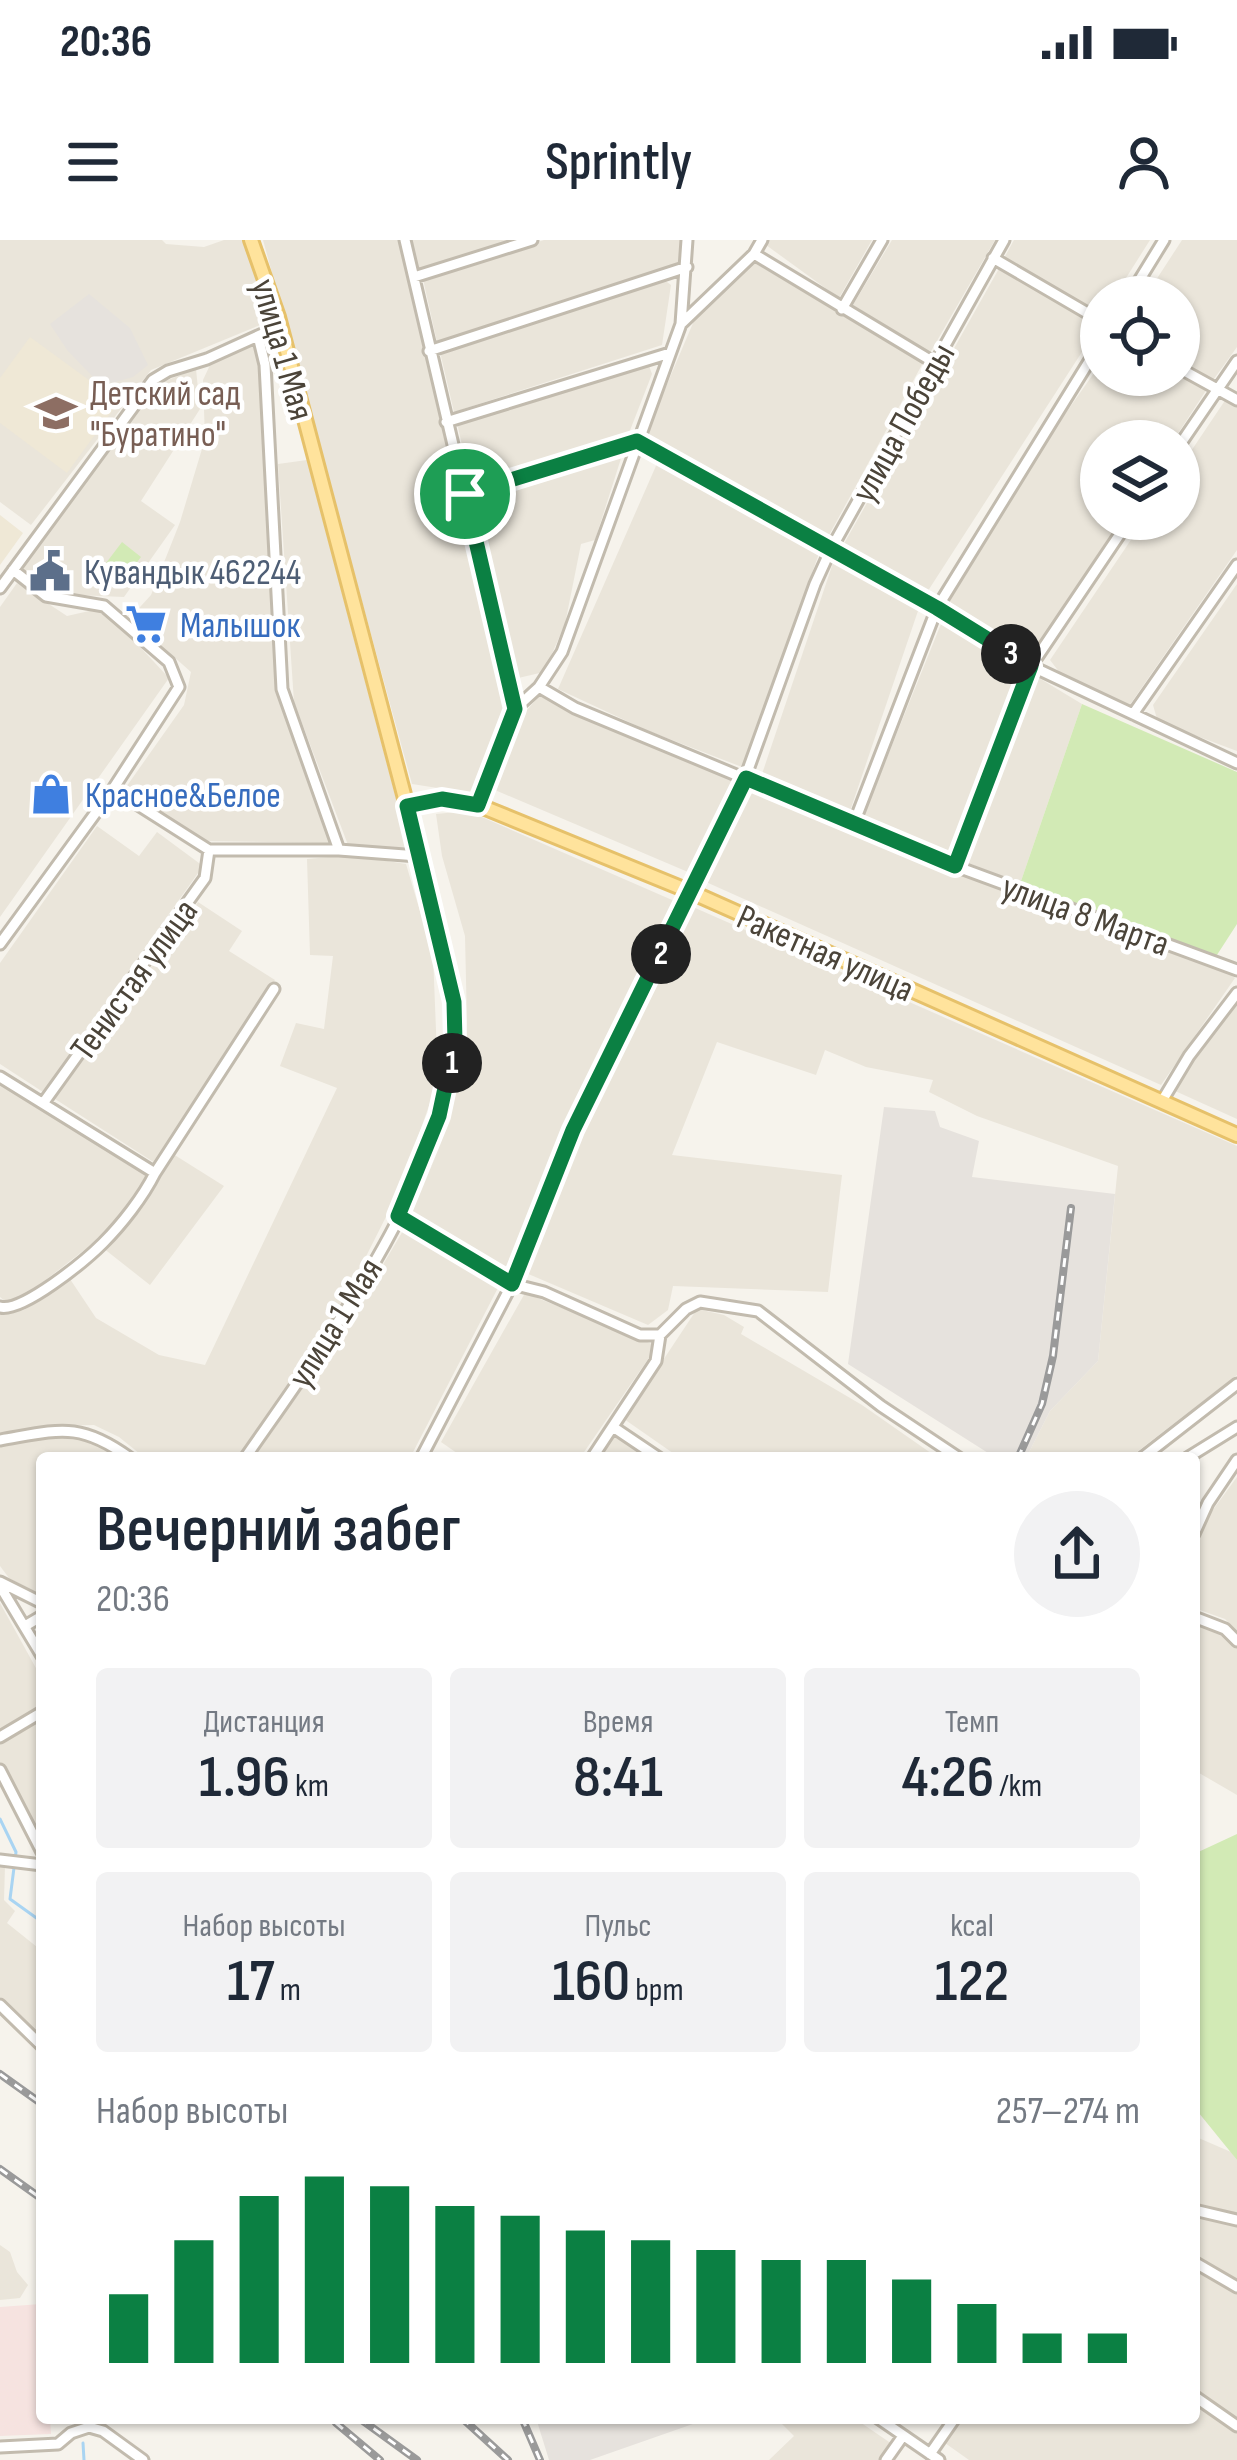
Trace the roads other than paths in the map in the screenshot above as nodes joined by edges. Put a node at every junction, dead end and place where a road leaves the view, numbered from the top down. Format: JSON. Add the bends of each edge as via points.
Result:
{"nodes":[{"id":1,"x":251,"y":240,"type":"edge"},
{"id":2,"x":405,"y":240,"type":"edge"},
{"id":3,"x":532,"y":240,"type":"edge"},
{"id":4,"x":687,"y":240,"type":"edge"},
{"id":5,"x":762,"y":240,"type":"edge"},
{"id":6,"x":882,"y":240,"type":"edge"},
{"id":7,"x":1004,"y":240,"type":"edge"},
{"id":8,"x":1164,"y":240,"type":"edge"},
{"id":9,"x":754,"y":254,"type":"junction"},
{"id":10,"x":993,"y":258,"type":"junction"},
{"id":11,"x":687,"y":267,"type":"junction"},
{"id":12,"x":1142,"y":276,"type":"edge"},
{"id":13,"x":415,"y":278,"type":"junction"},
{"id":14,"x":842,"y":308,"type":"junction"},
{"id":15,"x":1080,"y":309,"type":"edge"},
{"id":16,"x":681,"y":324,"type":"junction"},
{"id":17,"x":280,"y":326,"type":"junction"},
{"id":18,"x":258,"y":336,"type":"junction"},
{"id":19,"x":429,"y":351,"type":"junction"},
{"id":20,"x":670,"y":352,"type":"junction"},
{"id":21,"x":1237,"y":361,"type":"edge"},
{"id":22,"x":934,"y":363,"type":"junction"},
{"id":23,"x":1080,"y":376,"type":"edge"},
{"id":24,"x":1200,"y":380,"type":"edge"},
{"id":25,"x":1216,"y":390,"type":"junction"},
{"id":26,"x":1237,"y":400,"type":"edge"},
{"id":27,"x":1196,"y":420,"type":"edge"},
{"id":28,"x":446,"y":422,"type":"junction"},
{"id":29,"x":637,"y":441,"type":"junction"},
{"id":30,"x":465,"y":494,"type":"junction"},
{"id":31,"x":1116,"y":540,"type":"edge"},
{"id":32,"x":831,"y":549,"type":"junction"},
{"id":33,"x":1237,"y":565,"type":"edge"},
{"id":34,"x":13,"y":570,"type":"junction"},
{"id":35,"x":0,"y":588,"type":"edge"},
{"id":36,"x":937,"y":608,"type":"junction"},
{"id":37,"x":1031,"y":666,"type":"junction"},
{"id":38,"x":539,"y":687,"type":"junction"},
{"id":39,"x":515,"y":709,"type":"junction"},
{"id":40,"x":1133,"y":714,"type":"junction"},
{"id":41,"x":1237,"y":763,"type":"edge"},
{"id":42,"x":746,"y":778,"type":"junction"},
{"id":43,"x":113,"y":789,"type":"junction"},
{"id":44,"x":478,"y":805,"type":"junction"},
{"id":45,"x":407,"y":806,"type":"junction"},
{"id":46,"x":854,"y":823,"type":"junction"},
{"id":47,"x":209,"y":850,"type":"junction"},
{"id":48,"x":339,"y":850,"type":"junction"},
{"id":49,"x":418,"y":856,"type":"junction"},
{"id":50,"x":955,"y":866,"type":"junction"},
{"id":51,"x":691,"y":892,"type":"junction"},
{"id":52,"x":0,"y":944,"type":"edge"},
{"id":53,"x":1237,"y":970,"type":"edge"},
{"id":54,"x":274,"y":989,"type":"dead end"},
{"id":55,"x":1237,"y":993,"type":"edge"},
{"id":56,"x":0,"y":1077,"type":"edge"},
{"id":57,"x":1162,"y":1101,"type":"junction"},
{"id":58,"x":44,"y":1102,"type":"junction"},
{"id":59,"x":1237,"y":1135,"type":"edge"},
{"id":60,"x":155,"y":1173,"type":"junction"},
{"id":61,"x":398,"y":1216,"type":"junction"},
{"id":62,"x":512,"y":1284,"type":"junction"},
{"id":63,"x":0,"y":1307,"type":"edge"},
{"id":64,"x":660,"y":1336,"type":"junction"},
{"id":65,"x":1237,"y":1384,"type":"edge"},
{"id":66,"x":613,"y":1426,"type":"junction"},
{"id":67,"x":1237,"y":1427,"type":"edge"},
{"id":68,"x":0,"y":1440,"type":"edge"},
{"id":69,"x":121,"y":1452,"type":"edge"},
{"id":70,"x":248,"y":1452,"type":"edge"},
{"id":71,"x":425,"y":1452,"type":"edge"},
{"id":72,"x":596,"y":1452,"type":"edge"},
{"id":73,"x":650,"y":1452,"type":"edge"},
{"id":74,"x":950,"y":1452,"type":"edge"},
{"id":75,"x":1150,"y":1452,"type":"edge"},
{"id":76,"x":1197,"y":1452,"type":"edge"},
{"id":77,"x":1237,"y":1460,"type":"edge"},
{"id":78,"x":1200,"y":1521,"type":"edge"},
{"id":79,"x":0,"y":1584,"type":"edge"},
{"id":80,"x":36,"y":1600,"type":"edge"},
{"id":81,"x":1200,"y":1619,"type":"edge"},
{"id":82,"x":36,"y":1620,"type":"edge"},
{"id":83,"x":25,"y":1626,"type":"junction"},
{"id":84,"x":1237,"y":1641,"type":"edge"},
{"id":85,"x":36,"y":1645,"type":"edge"},
{"id":86,"x":36,"y":1716,"type":"edge"},
{"id":87,"x":0,"y":1737,"type":"edge"},
{"id":88,"x":0,"y":1770,"type":"edge"},
{"id":89,"x":36,"y":1840,"type":"edge"},
{"id":90,"x":0,"y":1860,"type":"edge"},
{"id":91,"x":36,"y":1864,"type":"edge"},
{"id":92,"x":0,"y":2006,"type":"edge"},
{"id":93,"x":36,"y":2040,"type":"edge"},
{"id":94,"x":1200,"y":2211,"type":"edge"},
{"id":95,"x":1237,"y":2220,"type":"edge"},
{"id":96,"x":1200,"y":2265,"type":"edge"},
{"id":97,"x":1237,"y":2287,"type":"edge"},
{"id":98,"x":1200,"y":2400,"type":"edge"},
{"id":99,"x":886,"y":2424,"type":"edge"},
{"id":100,"x":953,"y":2424,"type":"edge"},
{"id":101,"x":1237,"y":2426,"type":"edge"},
{"id":102,"x":903,"y":2436,"type":"junction"},
{"id":103,"x":58,"y":2444,"type":"junction"},
{"id":104,"x":0,"y":2446,"type":"edge"},
{"id":105,"x":935,"y":2457,"type":"edge"},
{"id":106,"x":54,"y":2460,"type":"edge"},
{"id":107,"x":143,"y":2460,"type":"edge"},
{"id":108,"x":886,"y":2460,"type":"edge"}],
"edges":[{"from":1,"to":17,"type":"main road","name":"улица 1 Мая"},
{"from":2,"to":13,"type":"street"},
{"from":3,"to":13,"type":"street"},
{"from":4,"to":11,"type":"street"},
{"from":5,"to":9,"type":"street"},
{"from":6,"to":14,"type":"street"},
{"from":7,"to":10,"type":"street","name":"улица Победы"},
{"from":8,"to":12,"type":"street"},
{"from":9,"to":14,"type":"street"},
{"from":9,"to":16,"type":"street"},
{"from":10,"to":15,"type":"street"},
{"from":10,"to":22,"type":"street","name":"улица Победы"},
{"from":11,"to":16,"type":"street"},
{"from":11,"to":19,"type":"street"},
{"from":13,"to":19,"type":"street"},
{"from":14,"to":22,"type":"street"},
{"from":16,"to":20,"type":"street"},
{"from":17,"to":18,"type":"street"},
{"from":17,"to":45,"type":"main road","name":"улица 1 Мая"},
{"from":18,"to":34,"type":"street","via":[[168,370],[135,401]]},
{"from":18,"to":48,"type":"street","via":[[282,689]]},
{"from":19,"to":28,"type":"street"},
{"from":20,"to":28,"type":"street"},
{"from":20,"to":29,"type":"street"},
{"from":21,"to":25,"type":"street"},
{"from":22,"to":32,"type":"street","name":"улица Победы"},
{"from":23,"to":36,"type":"street"},
{"from":24,"to":25,"type":"street"},
{"from":25,"to":26,"type":"street"},
{"from":25,"to":27,"type":"street"},
{"from":28,"to":30,"type":"street"},
{"from":29,"to":30,"type":"street"},
{"from":29,"to":32,"type":"street"},
{"from":29,"to":38,"type":"street","via":[[562,652]]},
{"from":30,"to":39,"type":"street"},
{"from":31,"to":37,"type":"street"},
{"from":32,"to":36,"type":"street"},
{"from":32,"to":42,"type":"street","name":"улица Победы"},
{"from":33,"to":40,"type":"street"},
{"from":34,"to":35,"type":"street"},
{"from":34,"to":43,"type":"street","via":[[46,596],[104,606],[177,673],[174,701]]},
{"from":36,"to":37,"type":"street"},
{"from":36,"to":46,"type":"street"},
{"from":37,"to":40,"type":"street"},
{"from":37,"to":50,"type":"street"},
{"from":38,"to":39,"type":"street"},
{"from":38,"to":42,"type":"street","name":"улица 8 Марта"},
{"from":39,"to":44,"type":"street"},
{"from":40,"to":41,"type":"street"},
{"from":42,"to":46,"type":"street","name":"улица 8 Марта"},
{"from":42,"to":51,"type":"street","name":"улица Победы"},
{"from":43,"to":47,"type":"street"},
{"from":43,"to":52,"type":"street"},
{"from":44,"to":45,"type":"main road","name":"Ракетная улица","via":[[442,799]]},
{"from":44,"to":51,"type":"main road","name":"Ракетная улица"},
{"from":45,"to":49,"type":"street","name":"улица 1 Мая"},
{"from":46,"to":50,"type":"street","name":"улица 8 Марта"},
{"from":47,"to":48,"type":"street"},
{"from":47,"to":58,"type":"street","name":"Тенистая улица","via":[[205,878]]},
{"from":48,"to":49,"type":"street"},
{"from":49,"to":61,"type":"street","name":"улица 1 Мая","via":[[454,1002],[455,1041],[439,1116]]},
{"from":50,"to":53,"type":"street","name":"улица 8 Марта"},
{"from":51,"to":57,"type":"main road","name":"Ракетная улица"},
{"from":51,"to":62,"type":"street","name":"улица Победы","via":[[573,1130]]},
{"from":54,"to":60,"type":"street"},
{"from":55,"to":57,"type":"street"},
{"from":56,"to":58,"type":"street","name":"Тенистая улица"},
{"from":57,"to":59,"type":"main road","name":"Ракетная улица"},
{"from":58,"to":60,"type":"street","name":"Тенистая улица"},
{"from":60,"to":63,"type":"street","via":[[103,1243],[25,1304]]},
{"from":61,"to":62,"type":"street"},
{"from":61,"to":70,"type":"street","name":"улица 1 Мая","via":[[346,1312]]},
{"from":62,"to":64,"type":"street"},
{"from":62,"to":71,"type":"street","name":"улица Победы"},
{"from":64,"to":66,"type":"street","via":[[656,1361]]},
{"from":64,"to":74,"type":"street","via":[[700,1302],[758,1311]]},
{"from":65,"to":75,"type":"street"},
{"from":66,"to":72,"type":"street"},
{"from":66,"to":73,"type":"street"},
{"from":67,"to":76,"type":"street"},
{"from":68,"to":69,"type":"street","via":[[78,1430]]},
{"from":77,"to":78,"type":"street"},
{"from":79,"to":80,"type":"street"},
{"from":79,"to":83,"type":"street"},
{"from":81,"to":84,"type":"street"},
{"from":82,"to":83,"type":"street"},
{"from":83,"to":85,"type":"street"},
{"from":86,"to":87,"type":"street"},
{"from":88,"to":89,"type":"street"},
{"from":90,"to":91,"type":"street"},
{"from":92,"to":93,"type":"street"},
{"from":94,"to":95,"type":"street"},
{"from":96,"to":97,"type":"street"},
{"from":98,"to":101,"type":"street"},
{"from":99,"to":102,"type":"street"},
{"from":100,"to":105,"type":"street"},
{"from":102,"to":105,"type":"street"},
{"from":102,"to":108,"type":"street"},
{"from":103,"to":104,"type":"street"},
{"from":103,"to":106,"type":"street"},
{"from":103,"to":107,"type":"street","via":[[89,2427]]}]}
